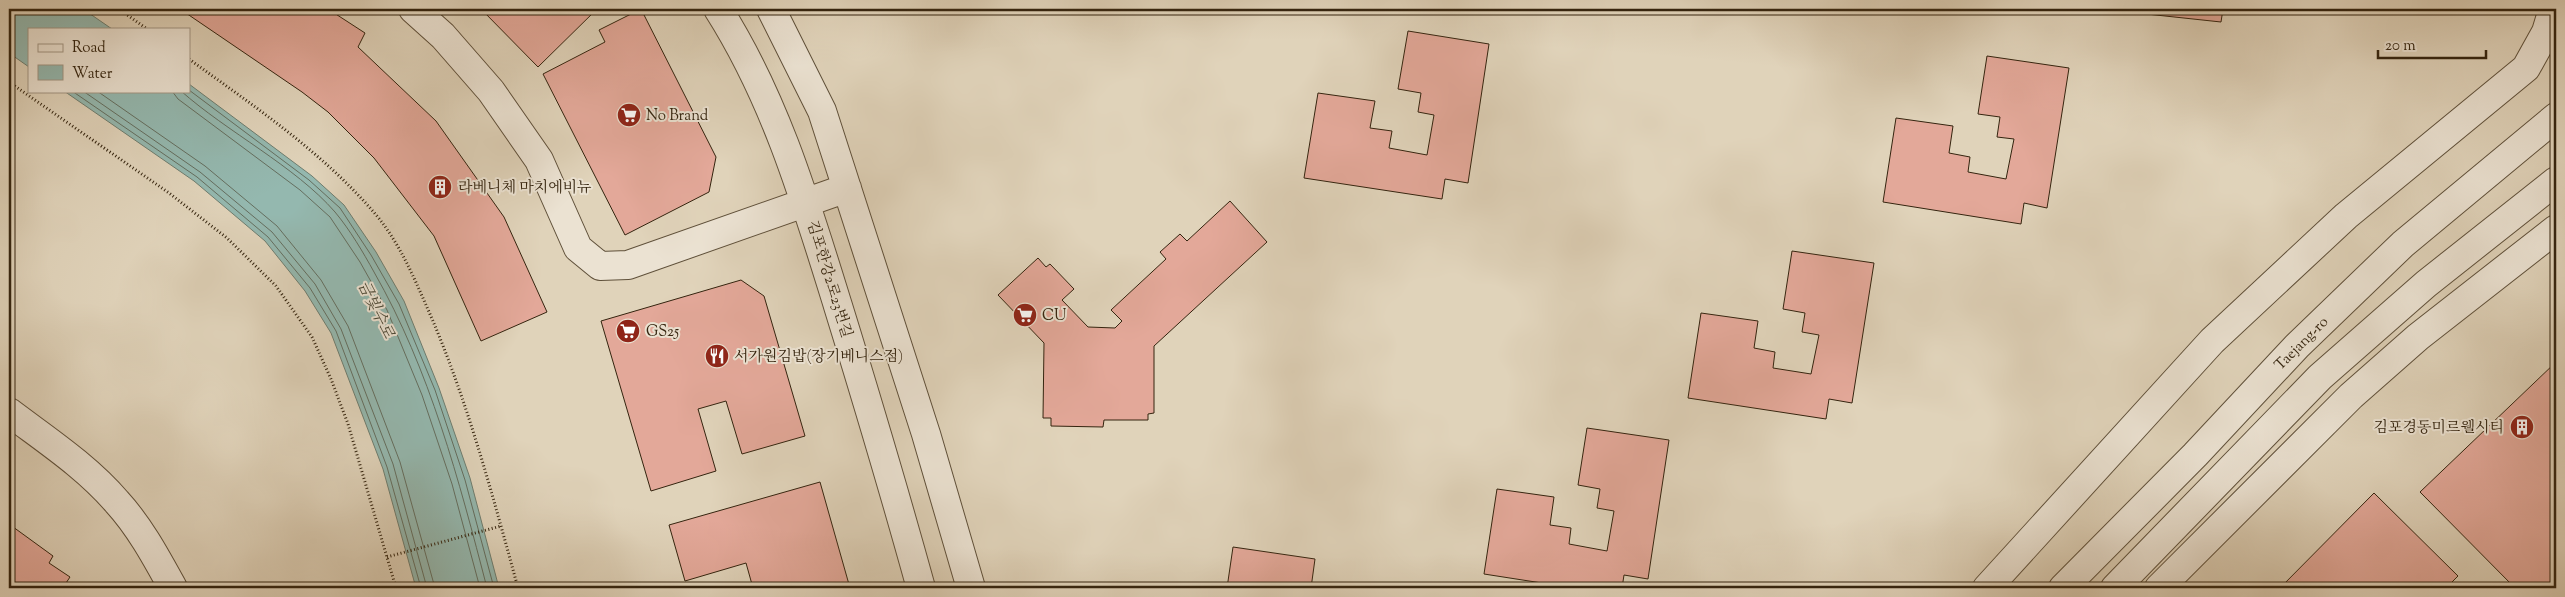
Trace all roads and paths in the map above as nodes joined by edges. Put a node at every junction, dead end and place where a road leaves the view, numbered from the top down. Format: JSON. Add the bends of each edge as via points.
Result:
{"nodes":[{"id":1,"x":119,"y":9,"type":"edge"},
{"id":2,"x":414,"y":9,"type":"edge"},
{"id":3,"x":718,"y":9,"type":"edge"},
{"id":4,"x":771,"y":9,"type":"edge"},
{"id":5,"x":2553,"y":9,"type":"edge"},
{"id":6,"x":146,"y":28,"type":"edge"},
{"id":7,"x":190,"y":60,"type":"edge"},
{"id":8,"x":9,"y":82,"type":"edge"},
{"id":9,"x":2556,"y":117,"type":"edge"},
{"id":10,"x":2556,"y":180,"type":"edge"},
{"id":11,"x":847,"y":188,"type":"junction"},
{"id":12,"x":806,"y":201,"type":"junction"},
{"id":13,"x":2556,"y":229,"type":"edge"},
{"id":14,"x":9,"y":412,"type":"edge"},
{"id":15,"x":501,"y":526,"type":"junction"},
{"id":16,"x":387,"y":557,"type":"junction"},
{"id":17,"x":173,"y":588,"type":"edge"},
{"id":18,"x":396,"y":588,"type":"edge"},
{"id":19,"x":518,"y":588,"type":"edge"},
{"id":20,"x":921,"y":588,"type":"edge"},
{"id":21,"x":971,"y":588,"type":"edge"},
{"id":22,"x":1987,"y":588,"type":"edge"},
{"id":23,"x":2063,"y":588,"type":"edge"},
{"id":24,"x":2115,"y":588,"type":"edge"},
{"id":25,"x":2159,"y":588,"type":"edge"}],
"edges":[{"from":1,"to":6,"type":"path"},
{"from":2,"to":12,"type":"street","via":[[491,91],[539,160],[578,248],[600,266],[628,264]]},
{"from":3,"to":12,"type":"street","name":"김포한강2로23번길","via":[[755,74]]},
{"from":4,"to":11,"type":"street","via":[[822,111]]},
{"from":5,"to":22,"type":"street","via":[[2546,32],[2526,68],[2346,216],[2212,341]]},
{"from":7,"to":15,"type":"path","via":[[278,124],[342,179],[399,247],[444,346]]},
{"from":8,"to":16,"type":"path","via":[[169,193],[227,238],[276,286],[312,337],[331,379],[348,424]]},
{"from":9,"to":23,"type":"street","name":"Taejang-ro","via":[[2403,244],[2297,346]]},
{"from":10,"to":24,"type":"street","via":[[2426,284],[2320,377]]},
{"from":11,"to":12,"type":"street"},
{"from":11,"to":21,"type":"street","via":[[926,434]]},
{"from":12,"to":20,"type":"street","name":"김포한강2로23번길"},
{"from":13,"to":25,"type":"street","via":[[2418,337],[2351,396]]},
{"from":14,"to":17,"type":"street","via":[[79,464],[118,502]]},
{"from":15,"to":16,"type":"path"},
{"from":15,"to":19,"type":"path"},
{"from":16,"to":18,"type":"path"}]}
